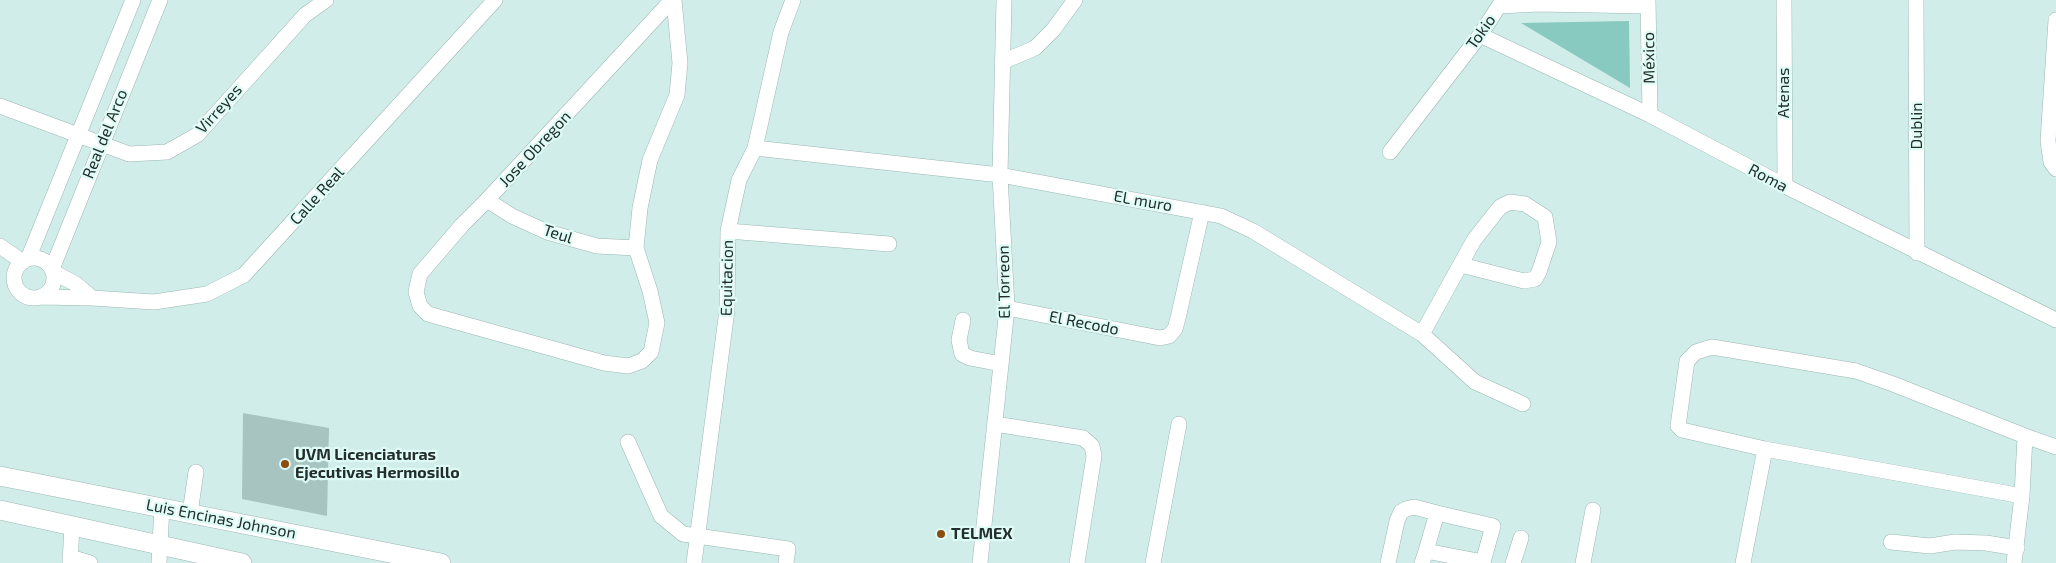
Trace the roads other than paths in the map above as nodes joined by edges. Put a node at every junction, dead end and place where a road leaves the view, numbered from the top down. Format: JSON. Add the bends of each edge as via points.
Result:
{"nodes":[{"id":1,"x":133,"y":0,"type":"edge"},
{"id":2,"x":160,"y":0,"type":"edge"},
{"id":3,"x":326,"y":0,"type":"edge"},
{"id":4,"x":494,"y":0,"type":"edge"},
{"id":5,"x":673,"y":0,"type":"edge"},
{"id":6,"x":793,"y":0,"type":"edge"},
{"id":7,"x":1004,"y":0,"type":"edge"},
{"id":8,"x":1075,"y":0,"type":"edge"},
{"id":9,"x":1784,"y":0,"type":"edge"},
{"id":10,"x":1916,"y":0,"type":"edge"},
{"id":11,"x":1499,"y":3,"type":"edge"},
{"id":12,"x":1648,"y":3,"type":"edge"},
{"id":13,"x":2056,"y":20,"type":"edge"},
{"id":14,"x":1480,"y":35,"type":"junction"},
{"id":15,"x":1002,"y":62,"type":"junction"},
{"id":16,"x":0,"y":106,"type":"edge"},
{"id":17,"x":1650,"y":115,"type":"junction"},
{"id":18,"x":80,"y":135,"type":"junction"},
{"id":19,"x":101,"y":144,"type":"junction"},
{"id":20,"x":755,"y":148,"type":"junction"},
{"id":21,"x":1390,"y":152,"type":"dead end"},
{"id":22,"x":2056,"y":169,"type":"edge"},
{"id":23,"x":1000,"y":175,"type":"junction"},
{"id":24,"x":1784,"y":186,"type":"junction"},
{"id":25,"x":487,"y":200,"type":"junction"},
{"id":26,"x":1202,"y":212,"type":"junction"},
{"id":27,"x":728,"y":231,"type":"junction"},
{"id":28,"x":890,"y":244,"type":"dead end"},
{"id":29,"x":0,"y":246,"type":"edge"},
{"id":30,"x":636,"y":248,"type":"junction"},
{"id":31,"x":1917,"y":252,"type":"junction"},
{"id":32,"x":26,"y":261,"type":"junction"},
{"id":33,"x":1461,"y":265,"type":"junction"},
{"id":34,"x":52,"y":271,"type":"junction"},
{"id":35,"x":0,"y":276,"type":"edge"},
{"id":36,"x":16,"y":286,"type":"junction"},
{"id":37,"x":41,"y":297,"type":"junction"},
{"id":38,"x":92,"y":298,"type":"junction"},
{"id":39,"x":1007,"y":308,"type":"junction"},
{"id":40,"x":963,"y":320,"type":"dead end"},
{"id":41,"x":2056,"y":320,"type":"edge"},
{"id":42,"x":1422,"y":334,"type":"junction"},
{"id":43,"x":1001,"y":364,"type":"junction"},
{"id":44,"x":1523,"y":404,"type":"dead end"},
{"id":45,"x":995,"y":424,"type":"junction"},
{"id":46,"x":1178,"y":424,"type":"dead end"},
{"id":47,"x":2025,"y":436,"type":"junction"},
{"id":48,"x":628,"y":442,"type":"dead end"},
{"id":49,"x":2056,"y":448,"type":"edge"},
{"id":50,"x":1765,"y":449,"type":"junction"},
{"id":51,"x":196,"y":472,"type":"dead end"},
{"id":52,"x":0,"y":476,"type":"edge"},
{"id":53,"x":2022,"y":496,"type":"junction"},
{"id":54,"x":162,"y":507,"type":"junction"},
{"id":55,"x":0,"y":510,"type":"edge"},
{"id":56,"x":1593,"y":510,"type":"dead end"},
{"id":57,"x":190,"y":513,"type":"junction"},
{"id":58,"x":1437,"y":513,"type":"junction"},
{"id":59,"x":72,"y":526,"type":"junction"},
{"id":60,"x":698,"y":536,"type":"junction"},
{"id":61,"x":1521,"y":538,"type":"dead end"},
{"id":62,"x":1891,"y":542,"type":"dead end"},
{"id":63,"x":159,"y":555,"type":"edge"},
{"id":64,"x":2016,"y":556,"type":"edge"},
{"id":65,"x":1424,"y":557,"type":"edge"},
{"id":66,"x":70,"y":560,"type":"edge"},
{"id":67,"x":90,"y":563,"type":"edge"},
{"id":68,"x":242,"y":563,"type":"edge"},
{"id":69,"x":441,"y":563,"type":"edge"},
{"id":70,"x":694,"y":563,"type":"edge"},
{"id":71,"x":786,"y":563,"type":"edge"},
{"id":72,"x":980,"y":563,"type":"edge"},
{"id":73,"x":1077,"y":563,"type":"edge"},
{"id":74,"x":1153,"y":563,"type":"edge"},
{"id":75,"x":1388,"y":563,"type":"edge"},
{"id":76,"x":1513,"y":563,"type":"edge"},
{"id":77,"x":1583,"y":563,"type":"edge"},
{"id":78,"x":1743,"y":563,"type":"edge"}],
"edges":[{"from":1,"to":18,"type":"street","name":"Real del Arco"},
{"from":2,"to":19,"type":"street","name":"Real del Arco"},
{"from":3,"to":19,"type":"street","name":"Virreyes","via":[[305,15],[197,135],[167,152],[130,154]]},
{"from":4,"to":38,"type":"street","name":"Calle Real","via":[[244,274],[207,294],[154,302]]},
{"from":5,"to":25,"type":"street","name":"Jose Obregon"},
{"from":5,"to":30,"type":"street","name":"Jose Obregon","via":[[680,64],[677,96],[650,160]]},
{"from":6,"to":20,"type":"street","name":"Equitacion","via":[[781,32]]},
{"from":7,"to":15,"type":"street","name":"El Torreon"},
{"from":8,"to":15,"type":"street","via":[[1035,48]]},
{"from":9,"to":24,"type":"street","name":"Atenas"},
{"from":10,"to":31,"type":"street","name":"Dublin"},
{"from":11,"to":12,"type":"street","name":"Tokio"},
{"from":11,"to":14,"type":"street","name":"Tokio"},
{"from":12,"to":17,"type":"street","name":"México"},
{"from":13,"to":22,"type":"street","via":[[2048,141],[2051,162]]},
{"from":14,"to":17,"type":"street","name":"Roma"},
{"from":14,"to":21,"type":"street","name":"Tokio"},
{"from":15,"to":23,"type":"street","name":"El Torreon"},
{"from":16,"to":18,"type":"street","name":"Virreyes"},
{"from":17,"to":24,"type":"street","name":"Roma"},
{"from":18,"to":19,"type":"street","name":"Virreyes"},
{"from":18,"to":32,"type":"street","name":"Real del Arco"},
{"from":19,"to":34,"type":"street","name":"Real del Arco"},
{"from":20,"to":23,"type":"street","name":"EL muro"},
{"from":20,"to":27,"type":"street","name":"Equitacion","via":[[740,180]]},
{"from":23,"to":26,"type":"street","name":"EL muro"},
{"from":23,"to":39,"type":"street","name":"El Torreon"},
{"from":24,"to":31,"type":"street","name":"Roma"},
{"from":25,"to":30,"type":"street","name":"Teul","via":[[547,232],[597,246]]},
{"from":25,"to":30,"type":"street","name":"Jose Obregon","via":[[420,274],[416,292],[420,306],[428,314],[604,363],[628,366],[642,361],[651,352],[657,322]]},
{"from":26,"to":39,"type":"street","name":"El Recodo","via":[[1175,329],[1169,336],[1160,338]]},
{"from":26,"to":42,"type":"street","name":"EL muro","via":[[1221,216],[1253,231]]},
{"from":27,"to":28,"type":"street"},
{"from":27,"to":60,"type":"street","name":"Equitacion","via":[[728,310]]},
{"from":29,"to":32,"type":"street"},
{"from":31,"to":41,"type":"street","name":"Roma"},
{"from":32,"to":34,"type":"street","via":[[42,260]]},
{"from":32,"to":36,"type":"street","via":[[15,273]]},
{"from":33,"to":33,"type":"street","via":[[1474,240],[1500,207],[1510,202],[1525,204],[1545,217],[1549,242],[1535,279],[1524,281]]},
{"from":33,"to":42,"type":"street"},
{"from":34,"to":37,"type":"street","via":[[52,287]]},
{"from":34,"to":38,"type":"street","via":[[76,284]]},
{"from":35,"to":36,"type":"street","name":"Calle Real"},
{"from":36,"to":37,"type":"street","name":"Calle Real","via":[[26,296]]},
{"from":37,"to":38,"type":"street","name":"Calle Real"},
{"from":39,"to":43,"type":"street","name":"El Torreon"},
{"from":40,"to":43,"type":"street","via":[[959,340],[962,354]]},
{"from":42,"to":44,"type":"street","name":"EL muro","via":[[1475,382]]},
{"from":43,"to":45,"type":"street","name":"El Torreon"},
{"from":45,"to":72,"type":"street","name":"El Torreon"},
{"from":45,"to":73,"type":"street","via":[[1083,438],[1092,446],[1094,456]]},
{"from":46,"to":74,"type":"street"},
{"from":47,"to":49,"type":"street"},
{"from":47,"to":50,"type":"street","via":[[1856,371],[1712,347],[1696,352],[1687,361],[1678,426],[1682,430]]},
{"from":47,"to":53,"type":"street"},
{"from":48,"to":60,"type":"street","via":[[661,516],[683,534]]},
{"from":50,"to":53,"type":"street"},
{"from":50,"to":78,"type":"street"},
{"from":51,"to":57,"type":"street"},
{"from":52,"to":54,"type":"main road","name":"Luis Encinas Johnson"},
{"from":53,"to":64,"type":"street"},
{"from":54,"to":57,"type":"main road","name":"Luis Encinas Johnson"},
{"from":54,"to":63,"type":"street"},
{"from":55,"to":59,"type":"main road"},
{"from":56,"to":77,"type":"street"},
{"from":57,"to":69,"type":"main road","name":"Luis Encinas Johnson"},
{"from":58,"to":65,"type":"street"},
{"from":58,"to":65,"type":"street","via":[[1494,526],[1483,562]]},
{"from":58,"to":75,"type":"street","via":[[1414,507],[1401,512]]},
{"from":59,"to":63,"type":"main road"},
{"from":59,"to":66,"type":"street"},
{"from":60,"to":70,"type":"street","name":"Equitacion"},
{"from":60,"to":71,"type":"street","via":[[788,549]]},
{"from":61,"to":76,"type":"street"},
{"from":62,"to":64,"type":"street","via":[[1930,546],[1955,542],[1986,543]]},
{"from":63,"to":68,"type":"main road"},
{"from":66,"to":67,"type":"street"}]}
